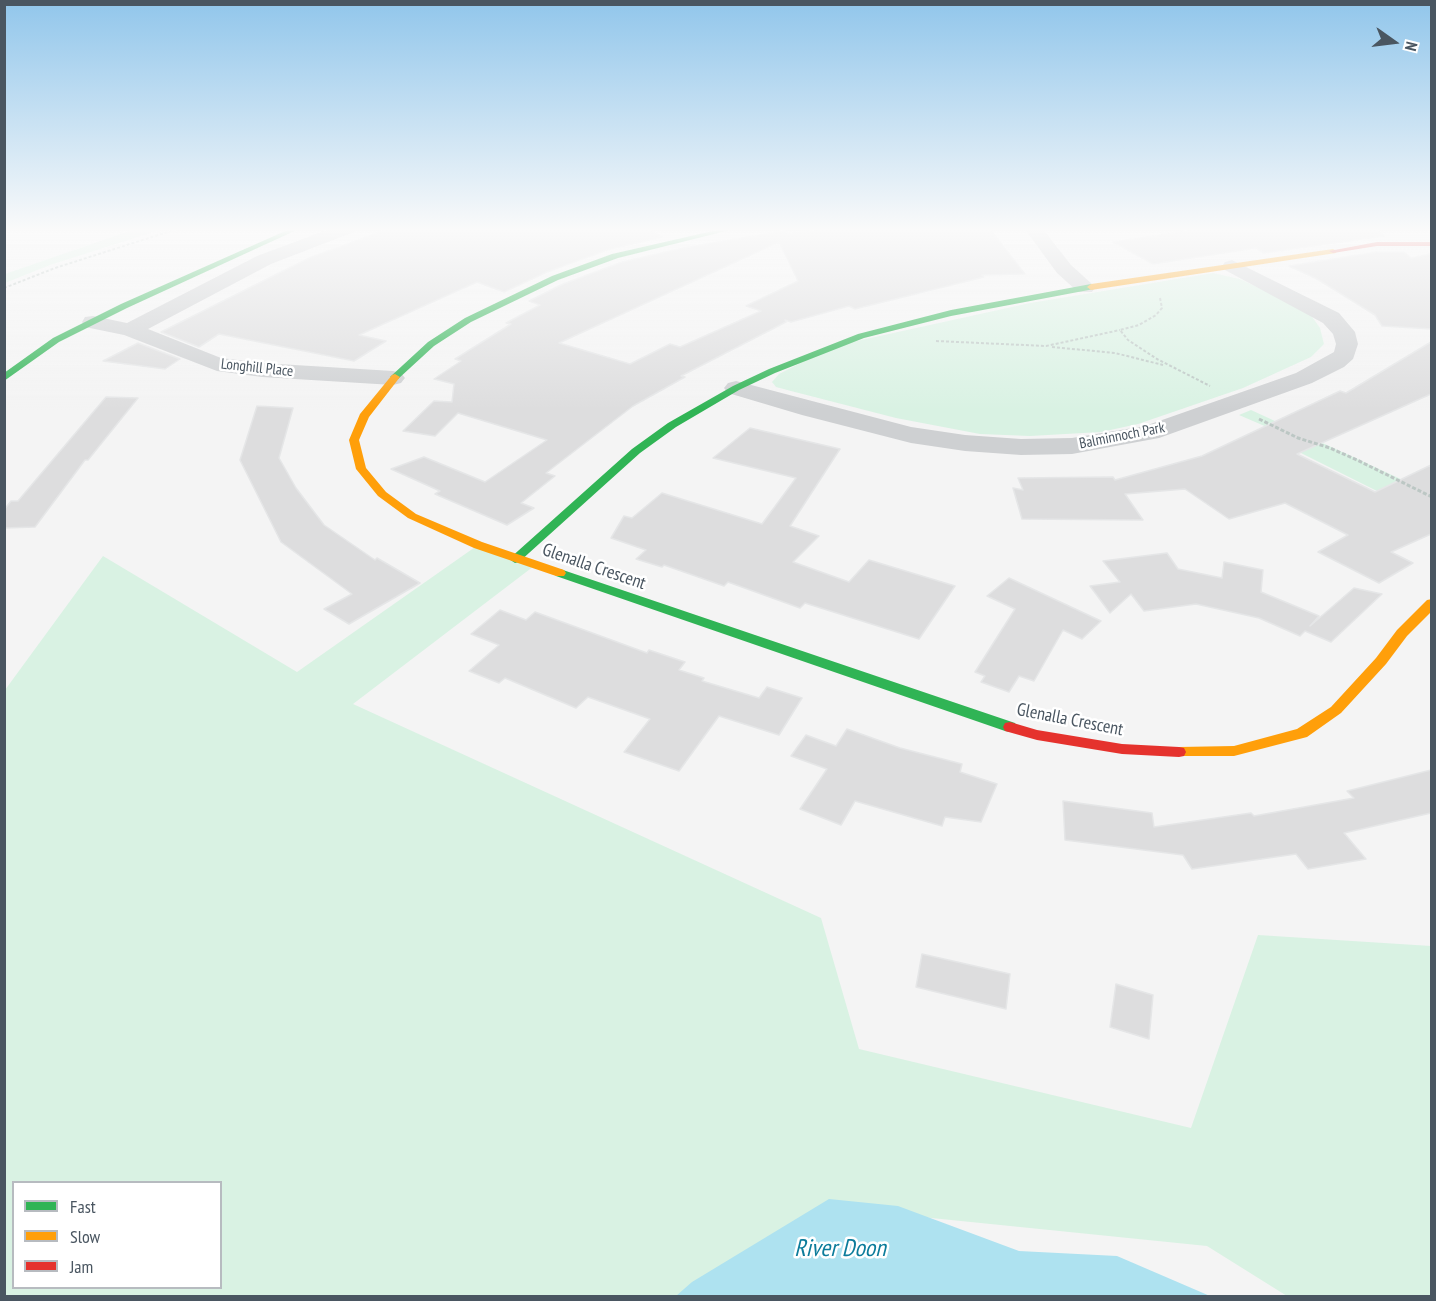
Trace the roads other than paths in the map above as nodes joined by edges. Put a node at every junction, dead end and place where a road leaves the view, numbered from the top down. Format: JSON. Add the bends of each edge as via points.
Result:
{"nodes":[{"id":1,"x":165,"y":289,"type":"edge"},
{"id":2,"x":209,"y":289,"type":"edge"},
{"id":3,"x":533,"y":289,"type":"edge"},
{"id":4,"x":1081,"y":289,"type":"edge"},
{"id":5,"x":1275,"y":289,"type":"edge"},
{"id":6,"x":93,"y":322,"type":"junction"},
{"id":7,"x":130,"y":330,"type":"junction"},
{"id":8,"x":4,"y":378,"type":"edge"},
{"id":9,"x":393,"y":378,"type":"junction"},
{"id":10,"x":736,"y":388,"type":"junction"},
{"id":11,"x":515,"y":559,"type":"junction"},
{"id":12,"x":1431,"y":603,"type":"edge"}],
"edges":[{"from":1,"to":6,"type":"street"},
{"from":2,"to":7,"type":"street"},
{"from":3,"to":9,"type":"street","via":[[468,320],[430,344]]},
{"from":4,"to":10,"type":"street","name":"Glenalla Crescent","via":[[951,313],[861,336]]},
{"from":5,"to":10,"type":"street","name":"Balminnoch Park","via":[[1331,318],[1344,332],[1346,354],[1304,378],[1150,433],[1072,446],[965,444],[911,435]]},
{"from":6,"to":7,"type":"street","name":"Longhill Place"},
{"from":6,"to":8,"type":"street","via":[[56,340]]},
{"from":7,"to":9,"type":"street","name":"Longhill Place","via":[[217,364]]},
{"from":9,"to":11,"type":"street","via":[[364,416],[354,440],[361,469],[382,494],[412,516]]},
{"from":10,"to":11,"type":"street","name":"Glenalla Crescent","via":[[636,451]]},
{"from":11,"to":12,"type":"street","name":"Glenalla Crescent","via":[[1037,735],[1160,752],[1234,751],[1302,733],[1336,710]]}]}
